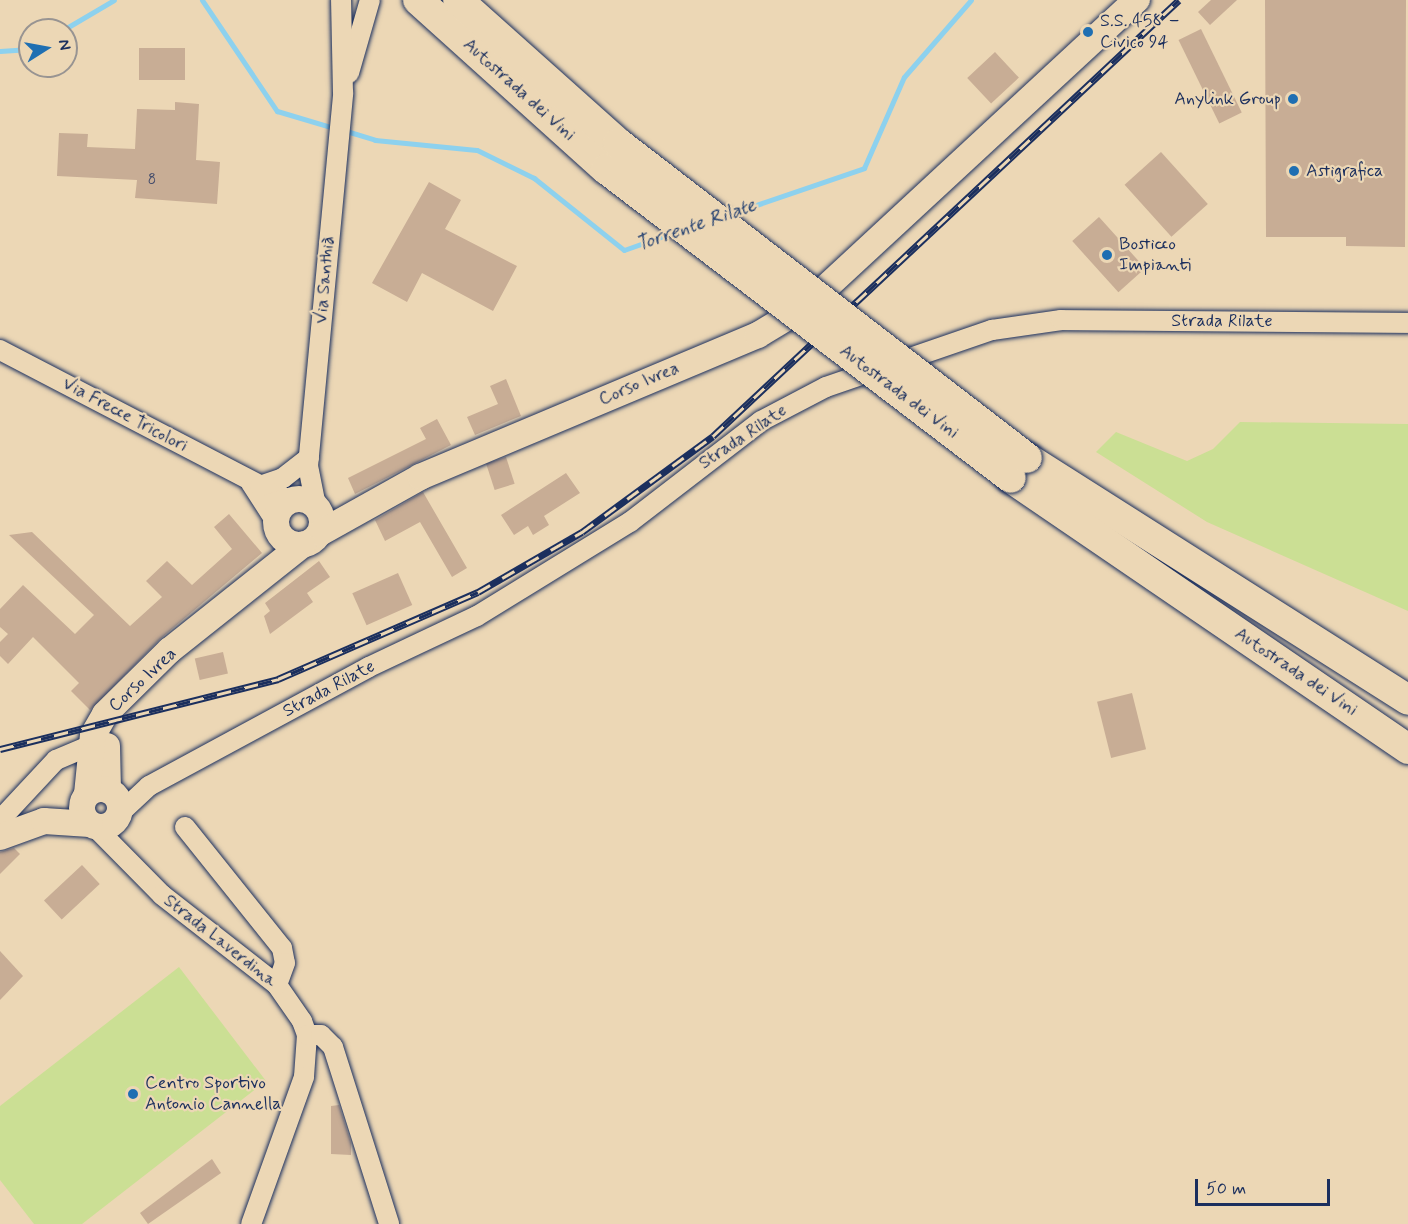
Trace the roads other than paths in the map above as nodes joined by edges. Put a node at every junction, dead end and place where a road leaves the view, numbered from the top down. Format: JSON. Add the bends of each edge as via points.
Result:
{"nodes":[{"id":1,"x":341,"y":0,"type":"edge"},
{"id":2,"x":370,"y":0,"type":"edge"},
{"id":3,"x":418,"y":0,"type":"edge"},
{"id":4,"x":458,"y":0,"type":"edge"},
{"id":5,"x":1137,"y":0,"type":"edge"},
{"id":6,"x":344,"y":93,"type":"junction"},
{"id":7,"x":1408,"y":323,"type":"edge"},
{"id":8,"x":0,"y":350,"type":"edge"},
{"id":9,"x":308,"y":462,"type":"junction"},
{"id":10,"x":1019,"y":468,"type":"junction"},
{"id":11,"x":255,"y":483,"type":"junction"},
{"id":12,"x":300,"y":519,"type":"junction"},
{"id":13,"x":190,"y":638,"type":"junction"},
{"id":14,"x":1408,"y":700,"type":"edge"},
{"id":15,"x":91,"y":745,"type":"junction"},
{"id":16,"x":1408,"y":749,"type":"edge"},
{"id":17,"x":101,"y":808,"type":"junction"},
{"id":18,"x":0,"y":820,"type":"edge"},
{"id":19,"x":185,"y":827,"type":"dead end"},
{"id":20,"x":0,"y":837,"type":"edge"},
{"id":21,"x":277,"y":985,"type":"junction"},
{"id":22,"x":307,"y":1035,"type":"junction"},
{"id":23,"x":250,"y":1224,"type":"edge"},
{"id":24,"x":389,"y":1224,"type":"edge"}],
"edges":[{"from":1,"to":6,"type":"street","name":"Via Santhià"},
{"from":2,"to":6,"type":"street","name":"Via Santhià"},
{"from":3,"to":10,"type":"highway","name":"Autostrada dei Vini","bridge":true,"via":[[606,168]]},
{"from":4,"to":10,"type":"highway","name":"Autostrada dei Vini","bridge":true,"via":[[618,143]]},
{"from":5,"to":12,"type":"main road","name":"Corso Ivrea","via":[[806,306],[758,335],[420,477],[360,510]]},
{"from":6,"to":9,"type":"street","name":"Via Santhià"},
{"from":7,"to":17,"type":"street","name":"Strada Rilate","via":[[1061,320],[992,330],[826,387],[761,421],[630,522],[477,616],[369,667]]},
{"from":8,"to":11,"type":"street","name":"Via Frecce Tricolori"},
{"from":9,"to":11,"type":"street","via":[[283,478]]},
{"from":9,"to":12,"type":"street","name":"Via Santhià"},
{"from":10,"to":14,"type":"highway","name":"Autostrada dei Vini"},
{"from":10,"to":16,"type":"highway","name":"Autostrada dei Vini"},
{"from":11,"to":12,"type":"street","name":"Via Frecce Tricolori"},
{"from":12,"to":13,"type":"main road","name":"Corso Ivrea","via":[[265,576]]},
{"from":13,"to":15,"type":"main road","name":"Corso Ivrea","via":[[153,665],[105,714]]},
{"from":13,"to":17,"type":"main road","name":"Corso Ivrea","via":[[110,733]]},
{"from":15,"to":17,"type":"main road","name":"Corso Ivrea"},
{"from":15,"to":18,"type":"street","via":[[56,760]]},
{"from":17,"to":20,"type":"main road","via":[[44,821]]},
{"from":17,"to":21,"type":"street","name":"Strada Laverdina","via":[[122,855],[162,895]]},
{"from":19,"to":21,"type":"street","via":[[261,915],[282,948],[285,963]]},
{"from":21,"to":22,"type":"street","name":"Strada Laverdina"},
{"from":22,"to":23,"type":"street","via":[[304,1077]]},
{"from":22,"to":24,"type":"street","via":[[321,1035],[333,1047]]}]}
